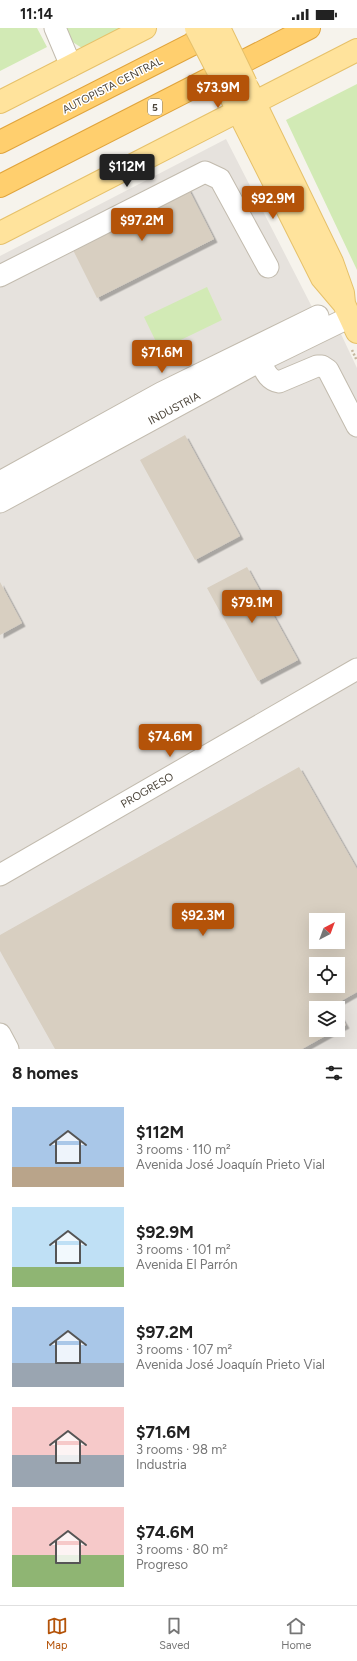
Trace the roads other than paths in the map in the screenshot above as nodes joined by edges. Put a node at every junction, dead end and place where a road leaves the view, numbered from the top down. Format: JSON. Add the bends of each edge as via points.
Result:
{"nodes":[{"id":1,"x":55,"y":28,"type":"edge"},
{"id":2,"x":144,"y":28,"type":"edge"},
{"id":3,"x":196,"y":28,"type":"edge"},
{"id":4,"x":219,"y":28,"type":"edge"},
{"id":5,"x":224,"y":28,"type":"edge"},
{"id":6,"x":309,"y":28,"type":"edge"},
{"id":7,"x":357,"y":50,"type":"edge"},
{"id":8,"x":71,"y":66,"type":"junction"},
{"id":9,"x":242,"y":98,"type":"junction"},
{"id":10,"x":0,"y":102,"type":"edge"},
{"id":11,"x":0,"y":142,"type":"edge"},
{"id":12,"x":0,"y":186,"type":"edge"},
{"id":13,"x":0,"y":234,"type":"edge"},
{"id":14,"x":268,"y":267,"type":"dead end"},
{"id":15,"x":0,"y":276,"type":"edge"},
{"id":16,"x":350,"y":318,"type":"edge"},
{"id":17,"x":260,"y":361,"type":"junction"},
{"id":18,"x":357,"y":426,"type":"edge"},
{"id":19,"x":0,"y":482,"type":"edge"},
{"id":20,"x":0,"y":502,"type":"edge"},
{"id":21,"x":356,"y":671,"type":"edge"},
{"id":22,"x":0,"y":875,"type":"edge"},
{"id":23,"x":0,"y":1034,"type":"edge"},
{"id":24,"x":8,"y":1049,"type":"edge"}],
"edges":[{"from":1,"to":8,"type":"street"},
{"from":2,"to":8,"type":"main road"},
{"from":3,"to":9,"type":"main road","bridge":true},
{"from":4,"to":9,"type":"main road","bridge":true},
{"from":5,"to":11,"type":"highway","name":"AUTOPISTA CENTRAL"},
{"from":6,"to":12,"type":"highway","number":"5"},
{"from":7,"to":9,"type":"main road"},
{"from":8,"to":10,"type":"main road"},
{"from":9,"to":13,"type":"main road"},
{"from":9,"to":16,"type":"main road","via":[[322,278]]},
{"from":14,"to":15,"type":"street","via":[[220,179],[205,172]]},
{"from":16,"to":17,"type":"street","name":"INDUSTRIA"},
{"from":16,"to":19,"type":"street","name":"INDUSTRIA","via":[[161,393]]},
{"from":17,"to":18,"type":"street","via":[[272,381],[279,382],[317,366],[328,370]]},
{"from":17,"to":20,"type":"street","name":"INDUSTRIA"},
{"from":21,"to":22,"type":"street","name":"PROGRESO"},
{"from":23,"to":24,"type":"street"}]}
